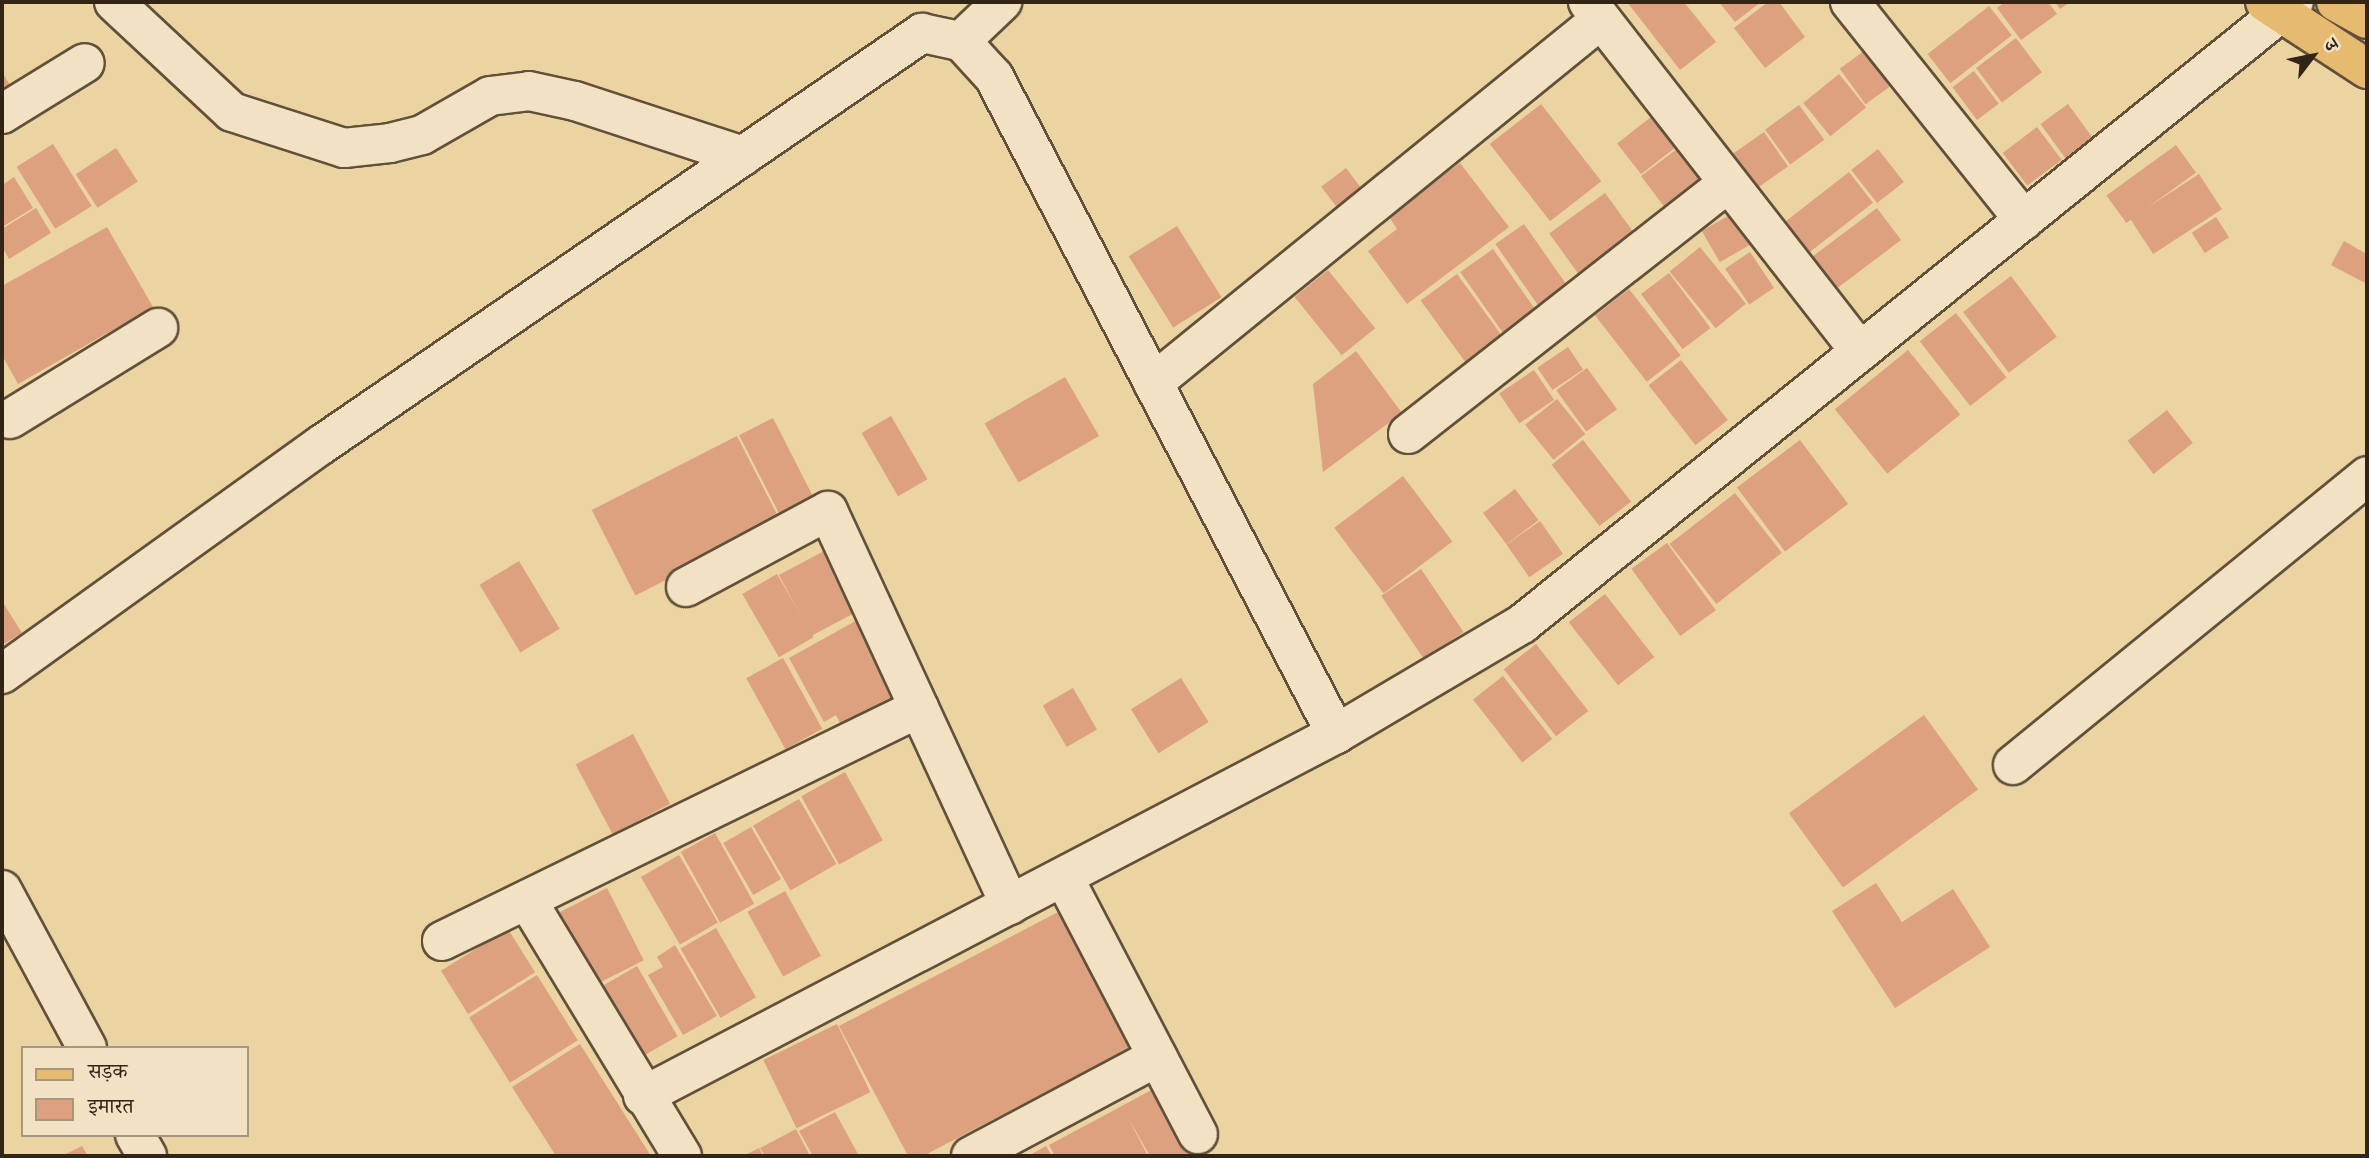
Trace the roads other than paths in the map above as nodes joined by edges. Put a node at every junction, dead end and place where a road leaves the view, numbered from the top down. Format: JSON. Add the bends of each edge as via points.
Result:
{"nodes":[{"id":1,"x":114,"y":2,"type":"edge"},
{"id":2,"x":1002,"y":2,"type":"edge"},
{"id":3,"x":1850,"y":2,"type":"edge"},
{"id":4,"x":2280,"y":6,"type":"edge"},
{"id":5,"x":1594,"y":11,"type":"edge"},
{"id":6,"x":961,"y":41,"type":"junction"},
{"id":7,"x":85,"y":63,"type":"dead end"},
{"id":8,"x":2367,"y":69,"type":"edge"},
{"id":9,"x":2,"y":114,"type":"edge"},
{"id":10,"x":743,"y":156,"type":"junction"},
{"id":11,"x":1728,"y":183,"type":"junction"},
{"id":12,"x":2024,"y":220,"type":"junction"},
{"id":13,"x":158,"y":328,"type":"dead end"},
{"id":14,"x":1860,"y":352,"type":"junction"},
{"id":15,"x":1153,"y":383,"type":"junction"},
{"id":16,"x":4,"y":416,"type":"edge"},
{"id":17,"x":1408,"y":434,"type":"dead end"},
{"id":18,"x":2367,"y":476,"type":"edge"},
{"id":19,"x":686,"y":587,"type":"dead end"},
{"id":20,"x":2,"y":674,"type":"edge"},
{"id":21,"x":919,"y":708,"type":"junction"},
{"id":22,"x":1336,"y":734,"type":"junction"},
{"id":23,"x":2013,"y":765,"type":"dead end"},
{"id":24,"x":1064,"y":878,"type":"junction"},
{"id":25,"x":2,"y":890,"type":"edge"},
{"id":26,"x":527,"y":901,"type":"junction"},
{"id":27,"x":1010,"y":905,"type":"junction"},
{"id":28,"x":442,"y":941,"type":"dead end"},
{"id":29,"x":86,"y":1046,"type":"edge"},
{"id":30,"x":1157,"y":1057,"type":"junction"},
{"id":31,"x":643,"y":1096,"type":"junction"},
{"id":32,"x":1198,"y":1134,"type":"dead end"},
{"id":33,"x":136,"y":1137,"type":"edge"},
{"id":34,"x":147,"y":1156,"type":"edge"},
{"id":35,"x":682,"y":1156,"type":"edge"},
{"id":36,"x":971,"y":1156,"type":"edge"}],
"edges":[{"from":1,"to":10,"type":"street","via":[[232,112],[344,148],[422,135],[490,96],[529,90]]},
{"from":2,"to":6,"type":"street"},
{"from":3,"to":12,"type":"street"},
{"from":4,"to":8,"type":"main road"},
{"from":4,"to":12,"type":"street"},
{"from":5,"to":11,"type":"street"},
{"from":5,"to":15,"type":"street"},
{"from":6,"to":10,"type":"street","via":[[922,33]]},
{"from":6,"to":15,"type":"street","via":[[994,77]]},
{"from":7,"to":9,"type":"street"},
{"from":10,"to":20,"type":"street","via":[[321,445]]},
{"from":11,"to":14,"type":"street"},
{"from":11,"to":17,"type":"street"},
{"from":12,"to":14,"type":"street"},
{"from":13,"to":16,"type":"street"},
{"from":14,"to":22,"type":"street","via":[[1522,624]]},
{"from":15,"to":22,"type":"street"},
{"from":18,"to":23,"type":"street"},
{"from":19,"to":21,"type":"street","via":[[828,511]]},
{"from":21,"to":26,"type":"street"},
{"from":21,"to":27,"type":"street"},
{"from":22,"to":24,"type":"street"},
{"from":24,"to":27,"type":"street"},
{"from":24,"to":30,"type":"street"},
{"from":25,"to":29,"type":"street"},
{"from":26,"to":28,"type":"street"},
{"from":26,"to":31,"type":"street"},
{"from":27,"to":31,"type":"street"},
{"from":30,"to":32,"type":"street"},
{"from":30,"to":36,"type":"street"},
{"from":31,"to":35,"type":"street"},
{"from":33,"to":34,"type":"street"}]}
